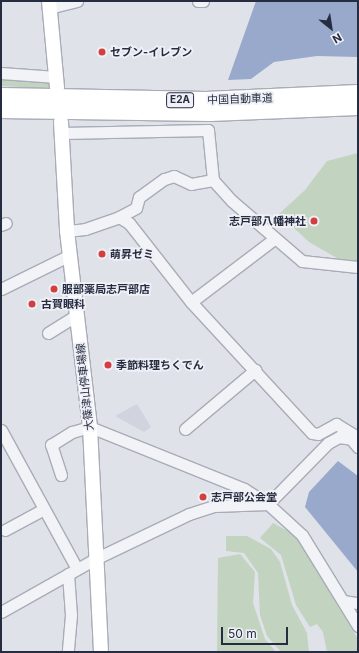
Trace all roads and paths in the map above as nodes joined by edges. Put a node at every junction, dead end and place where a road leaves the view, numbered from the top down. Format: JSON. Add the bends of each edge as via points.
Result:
{"nodes":[{"id":1,"x":77,"y":1,"type":"edge"},
{"id":2,"x":198,"y":1,"type":"edge"},
{"id":3,"x":203,"y":1,"type":"edge"},
{"id":4,"x":49,"y":4,"type":"edge"},
{"id":5,"x":1,"y":73,"type":"edge"},
{"id":6,"x":57,"y":82,"type":"joint"},
{"id":7,"x":358,"y":93,"type":"edge"},
{"id":8,"x":1,"y":96,"type":"edge"},
{"id":9,"x":358,"y":107,"type":"edge"},
{"id":10,"x":1,"y":110,"type":"edge"},
{"id":11,"x":62,"y":127,"type":"joint"},
{"id":12,"x":213,"y":180,"type":"junction"},
{"id":13,"x":119,"y":217,"type":"junction"},
{"id":14,"x":67,"y":231,"type":"junction"},
{"id":15,"x":274,"y":238,"type":"junction"},
{"id":16,"x":70,"y":255,"type":"junction"},
{"id":17,"x":358,"y":267,"type":"edge"},
{"id":18,"x":1,"y":288,"type":"edge"},
{"id":19,"x":191,"y":302,"type":"junction"},
{"id":20,"x":77,"y":315,"type":"junction"},
{"id":21,"x":48,"y":332,"type":"dead end"},
{"id":22,"x":255,"y":370,"type":"junction"},
{"id":23,"x":90,"y":427,"type":"junction"},
{"id":24,"x":185,"y":429,"type":"dead end"},
{"id":25,"x":1,"y":430,"type":"edge"},
{"id":26,"x":358,"y":438,"type":"edge"},
{"id":27,"x":358,"y":447,"type":"edge"},
{"id":28,"x":61,"y":475,"type":"dead end"},
{"id":29,"x":268,"y":504,"type":"junction"},
{"id":30,"x":44,"y":509,"type":"junction"},
{"id":31,"x":5,"y":530,"type":"dead end"},
{"id":32,"x":97,"y":558,"type":"junction"},
{"id":33,"x":72,"y":572,"type":"junction"},
{"id":34,"x":343,"y":601,"type":"junction"},
{"id":35,"x":358,"y":604,"type":"edge"},
{"id":36,"x":1,"y":612,"type":"edge"},
{"id":37,"x":358,"y":626,"type":"edge"},
{"id":38,"x":68,"y":652,"type":"edge"},
{"id":39,"x":101,"y":652,"type":"edge"}],
"edges":[{"from":1,"to":4,"type":"street"},
{"from":2,"to":3,"type":"street"},
{"from":4,"to":6,"type":"main road"},
{"from":5,"to":6,"type":"street"},
{"from":7,"to":8,"type":"highway","name":"中国自動車道","number":"E2A","via":[[206,100]]},
{"from":9,"to":10,"type":"highway","name":"中国自動車道","number":"E2A","via":[[202,114]]},
{"from":11,"to":12,"type":"street","via":[[208,130]]},
{"from":11,"to":14,"type":"main road","name":"大篠津山停車場線"},
{"from":12,"to":13,"type":"street","via":[[191,184],[174,176],[164,179],[139,197],[136,208]]},
{"from":12,"to":15,"type":"street"},
{"from":13,"to":14,"type":"street","via":[[84,229]]},
{"from":13,"to":19,"type":"street","via":[[129,223]]},
{"from":14,"to":16,"type":"main road","name":"大篠津山停車場線"},
{"from":15,"to":17,"type":"street","via":[[302,261]]},
{"from":15,"to":19,"type":"street"},
{"from":16,"to":18,"type":"street"},
{"from":16,"to":20,"type":"main road","name":"大篠津山停車場線"},
{"from":19,"to":22,"type":"street"},
{"from":20,"to":21,"type":"street"},
{"from":20,"to":23,"type":"main road","name":"大篠津山停車場線"},
{"from":22,"to":24,"type":"street"},
{"from":22,"to":26,"type":"street","via":[[312,433],[318,434],[336,424]]},
{"from":23,"to":28,"type":"street","via":[[72,432],[51,445]]},
{"from":23,"to":29,"type":"street","via":[[152,449]]},
{"from":23,"to":32,"type":"main road","name":"大篠津山停車場線"},
{"from":25,"to":30,"type":"street"},
{"from":27,"to":29,"type":"street","via":[[351,439],[339,437],[328,443]]},
{"from":29,"to":32,"type":"street","via":[[214,506],[189,514]]},
{"from":29,"to":34,"type":"street","via":[[302,535]]},
{"from":30,"to":31,"type":"street"},
{"from":30,"to":33,"type":"street"},
{"from":32,"to":33,"type":"street"},
{"from":32,"to":39,"type":"main road","name":"大篠津山停車場線"},
{"from":33,"to":36,"type":"street"},
{"from":33,"to":38,"type":"street","via":[[72,615]]},
{"from":34,"to":35,"type":"street"},
{"from":34,"to":37,"type":"street"}]}
